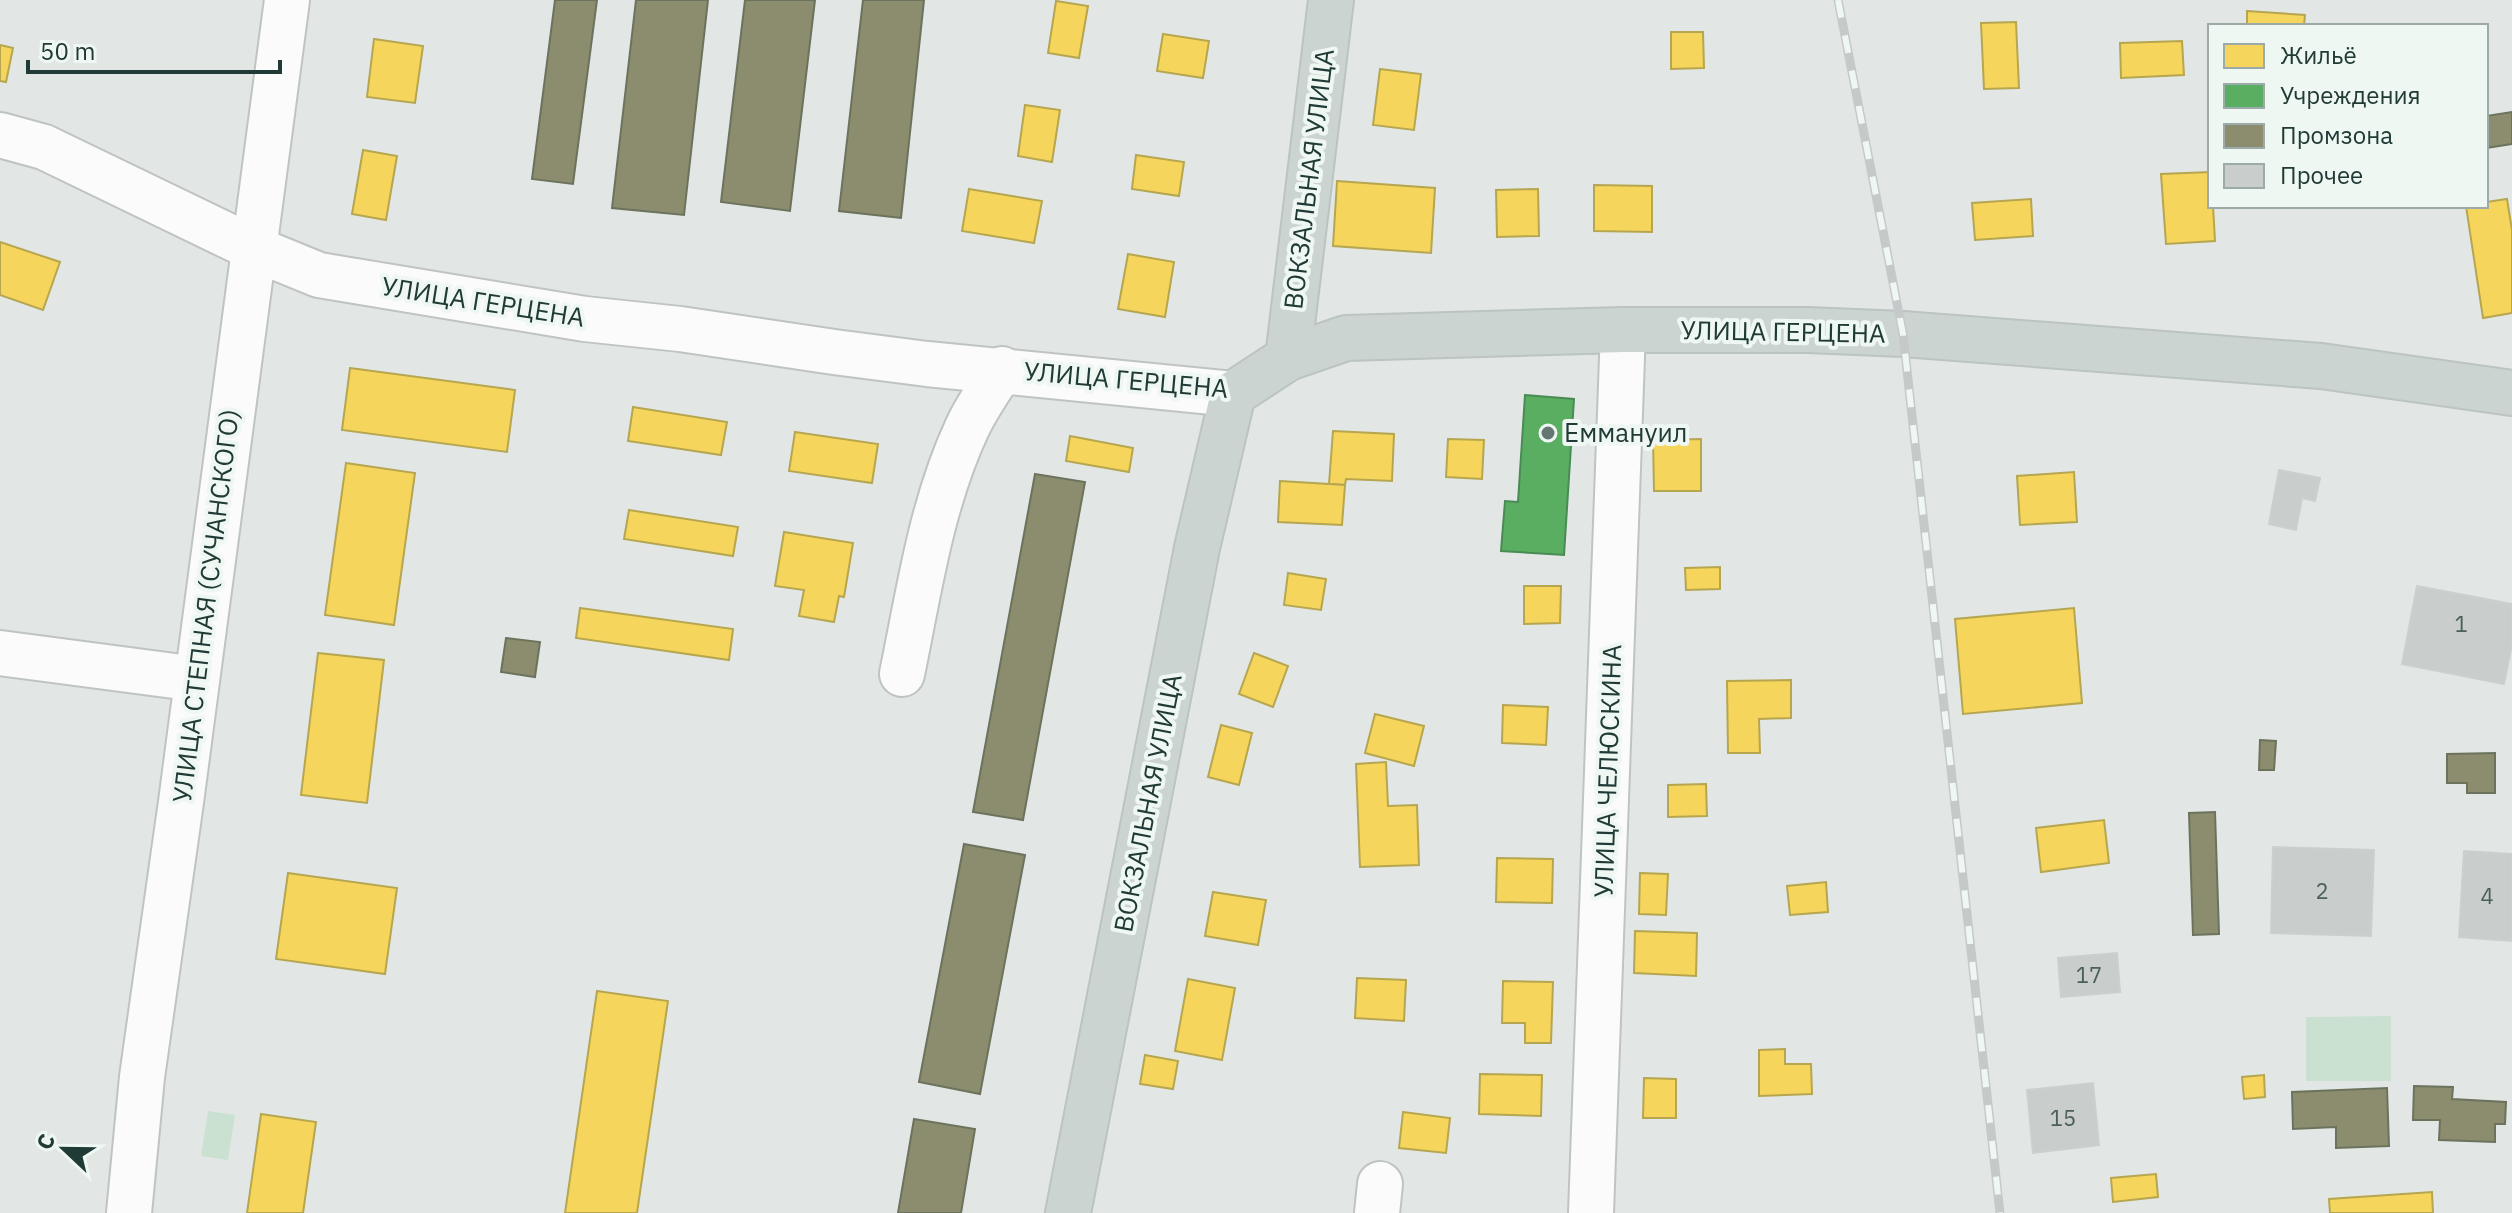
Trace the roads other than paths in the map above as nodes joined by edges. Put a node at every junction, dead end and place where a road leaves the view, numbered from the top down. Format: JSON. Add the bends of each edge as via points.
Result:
{"nodes":[{"id":1,"x":287,"y":0,"type":"edge"},
{"id":2,"x":1331,"y":0,"type":"edge"},
{"id":3,"x":0,"y":135,"type":"edge"},
{"id":4,"x":253,"y":248,"type":"junction"},
{"id":5,"x":1623,"y":330,"type":"junction"},
{"id":6,"x":1288,"y":358,"type":"junction"},
{"id":7,"x":1002,"y":369,"type":"junction"},
{"id":8,"x":2512,"y":393,"type":"edge"},
{"id":9,"x":1233,"y":394,"type":"junction"},
{"id":10,"x":0,"y":653,"type":"edge"},
{"id":11,"x":902,"y":674,"type":"dead end"},
{"id":12,"x":197,"y":679,"type":"junction"},
{"id":13,"x":129,"y":1213,"type":"edge"},
{"id":14,"x":1068,"y":1213,"type":"edge"},
{"id":15,"x":1591,"y":1213,"type":"edge"}],
"edges":[{"from":1,"to":4,"type":"street","name":"УЛИЦА СТЕПНАЯ (СУЧАНСКОГО)"},
{"from":2,"to":6,"type":"main road","name":"ВОКЗАЛЬНАЯ УЛИЦА"},
{"from":3,"to":4,"type":"street","name":"УЛИЦА ГЕРЦЕНА","via":[[44,147]]},
{"from":4,"to":7,"type":"street","name":"УЛИЦА ГЕРЦЕНА","via":[[319,275],[585,319]]},
{"from":4,"to":12,"type":"street","name":"УЛИЦА СТЕПНАЯ (СУЧАНСКОГО)"},
{"from":5,"to":6,"type":"main road","name":"УЛИЦА ГЕРЦЕНА","via":[[1346,338]]},
{"from":5,"to":8,"type":"main road","name":"УЛИЦА ГЕРЦЕНА","via":[[1903,334],[2321,366]]},
{"from":5,"to":15,"type":"street","name":"УЛИЦА ЧЕЛЮСКИНА"},
{"from":6,"to":9,"type":"main road","name":"УЛИЦА ГЕРЦЕНА"},
{"from":7,"to":9,"type":"street","name":"УЛИЦА ГЕРЦЕНА"},
{"from":7,"to":11,"type":"street","via":[[967,427],[946,486]]},
{"from":9,"to":14,"type":"main road","name":"ВОКЗАЛЬНАЯ УЛИЦА","via":[[1197,548]]},
{"from":10,"to":12,"type":"street"},
{"from":12,"to":13,"type":"street","name":"УЛИЦА СТЕПНАЯ (СУЧАНСКОГО)","via":[[142,1077]]}]}
